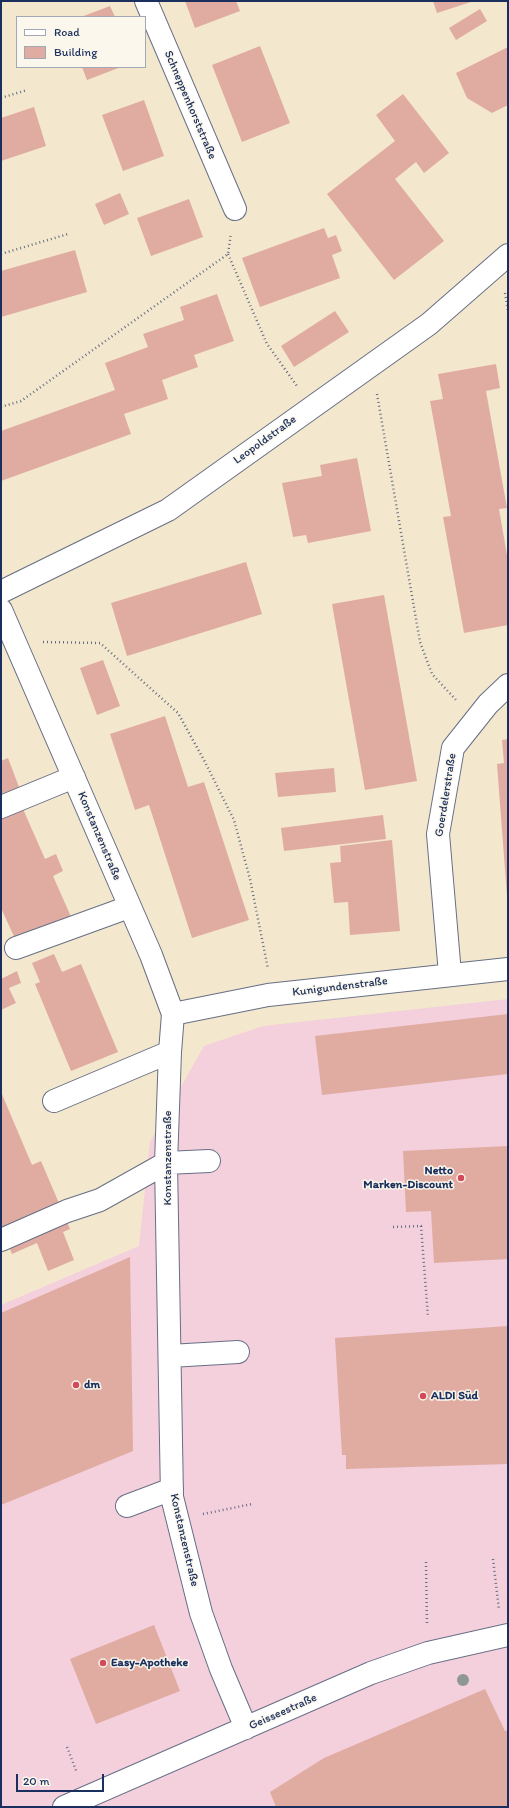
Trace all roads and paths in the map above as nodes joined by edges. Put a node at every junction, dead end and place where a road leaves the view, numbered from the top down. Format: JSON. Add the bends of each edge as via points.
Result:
{"nodes":[{"id":1,"x":146,"y":1,"type":"edge"},
{"id":2,"x":27,"y":90,"type":"dead end"},
{"id":3,"x":1,"y":98,"type":"edge"},
{"id":4,"x":235,"y":209,"type":"joint"},
{"id":5,"x":68,"y":234,"type":"dead end"},
{"id":6,"x":1,"y":254,"type":"edge"},
{"id":7,"x":228,"y":254,"type":"junction"},
{"id":8,"x":508,"y":255,"type":"edge"},
{"id":9,"x":372,"y":364,"type":"junction"},
{"id":10,"x":1,"y":407,"type":"edge"},
{"id":11,"x":312,"y":407,"type":"junction"},
{"id":12,"x":1,"y":592,"type":"edge"},
{"id":13,"x":1,"y":610,"type":"edge"},
{"id":14,"x":15,"y":642,"type":"junction"},
{"id":15,"x":508,"y":685,"type":"edge"},
{"id":16,"x":475,"y":720,"type":"junction"},
{"id":17,"x":74,"y":777,"type":"junction"},
{"id":18,"x":1,"y":807,"type":"edge"},
{"id":19,"x":130,"y":907,"type":"junction"},
{"id":20,"x":16,"y":948,"type":"dead end"},
{"id":21,"x":508,"y":968,"type":"edge"},
{"id":22,"x":450,"y":974,"type":"junction"},
{"id":23,"x":274,"y":995,"type":"junction"},
{"id":24,"x":173,"y":1014,"type":"junction"},
{"id":25,"x":170,"y":1052,"type":"junction"},
{"id":26,"x":54,"y":1101,"type":"dead end"},
{"id":27,"x":209,"y":1161,"type":"dead end"},
{"id":28,"x":166,"y":1164,"type":"junction"},
{"id":29,"x":393,"y":1227,"type":"dead end"},
{"id":30,"x":1,"y":1240,"type":"edge"},
{"id":31,"x":428,"y":1317,"type":"dead end"},
{"id":32,"x":238,"y":1352,"type":"dead end"},
{"id":33,"x":170,"y":1356,"type":"junction"},
{"id":34,"x":172,"y":1489,"type":"junction"},
{"id":35,"x":252,"y":1504,"type":"dead end"},
{"id":36,"x":127,"y":1506,"type":"dead end"},
{"id":37,"x":177,"y":1519,"type":"junction"},
{"id":38,"x":493,"y":1559,"type":"dead end"},
{"id":39,"x":426,"y":1562,"type":"dead end"},
{"id":40,"x":505,"y":1635,"type":"edge"},
{"id":41,"x":428,"y":1654,"type":"junction"},
{"id":42,"x":246,"y":1728,"type":"junction"},
{"id":43,"x":64,"y":1807,"type":"edge"}],
"edges":[{"from":1,"to":4,"type":"street","name":"Schneppenhorststraße"},
{"from":2,"to":3,"type":"path"},
{"from":4,"to":7,"type":"path"},
{"from":5,"to":6,"type":"path"},
{"from":7,"to":10,"type":"path","via":[[21,401]]},
{"from":7,"to":11,"type":"path","via":[[267,344]]},
{"from":8,"to":9,"type":"street","name":"Leopoldstraße","via":[[429,324]]},
{"from":9,"to":11,"type":"street","name":"Leopoldstraße"},
{"from":9,"to":16,"type":"path","via":[[420,642],[432,674]]},
{"from":11,"to":12,"type":"street","name":"Leopoldstraße","via":[[168,510]]},
{"from":13,"to":14,"type":"street","name":"Konstanzenstraße"},
{"from":14,"to":17,"type":"street","name":"Konstanzenstraße"},
{"from":14,"to":23,"type":"path","via":[[100,643],[178,713],[234,820],[250,879]]},
{"from":15,"to":16,"type":"street","name":"Goerdelerstraße"},
{"from":16,"to":22,"type":"street","name":"Goerdelerstraße","via":[[453,748],[438,834]]},
{"from":17,"to":18,"type":"street"},
{"from":17,"to":19,"type":"street","name":"Konstanzenstraße"},
{"from":19,"to":20,"type":"street"},
{"from":19,"to":24,"type":"street","name":"Konstanzenstraße"},
{"from":21,"to":22,"type":"street","name":"Kunigundenstraße"},
{"from":22,"to":23,"type":"street","name":"Kunigundenstraße"},
{"from":23,"to":24,"type":"street","name":"Kunigundenstraße"},
{"from":24,"to":25,"type":"street","name":"Konstanzenstraße"},
{"from":25,"to":26,"type":"street"},
{"from":25,"to":28,"type":"street","name":"Konstanzenstraße"},
{"from":27,"to":28,"type":"street"},
{"from":28,"to":30,"type":"street","via":[[100,1200]]},
{"from":28,"to":33,"type":"street","name":"Konstanzenstraße"},
{"from":29,"to":31,"type":"path","via":[[422,1226]]},
{"from":32,"to":33,"type":"street"},
{"from":33,"to":34,"type":"street","name":"Konstanzenstraße"},
{"from":34,"to":36,"type":"street"},
{"from":34,"to":37,"type":"street","name":"Konstanzenstraße"},
{"from":35,"to":37,"type":"path"},
{"from":37,"to":42,"type":"street","name":"Konstanzenstraße","via":[[201,1613]]},
{"from":38,"to":40,"type":"path"},
{"from":39,"to":41,"type":"path"},
{"from":40,"to":41,"type":"street","name":"Geisseestraße"},
{"from":41,"to":42,"type":"street","name":"Geisseestraße","via":[[371,1673]]},
{"from":42,"to":43,"type":"street","name":"Geisseestraße"}]}
